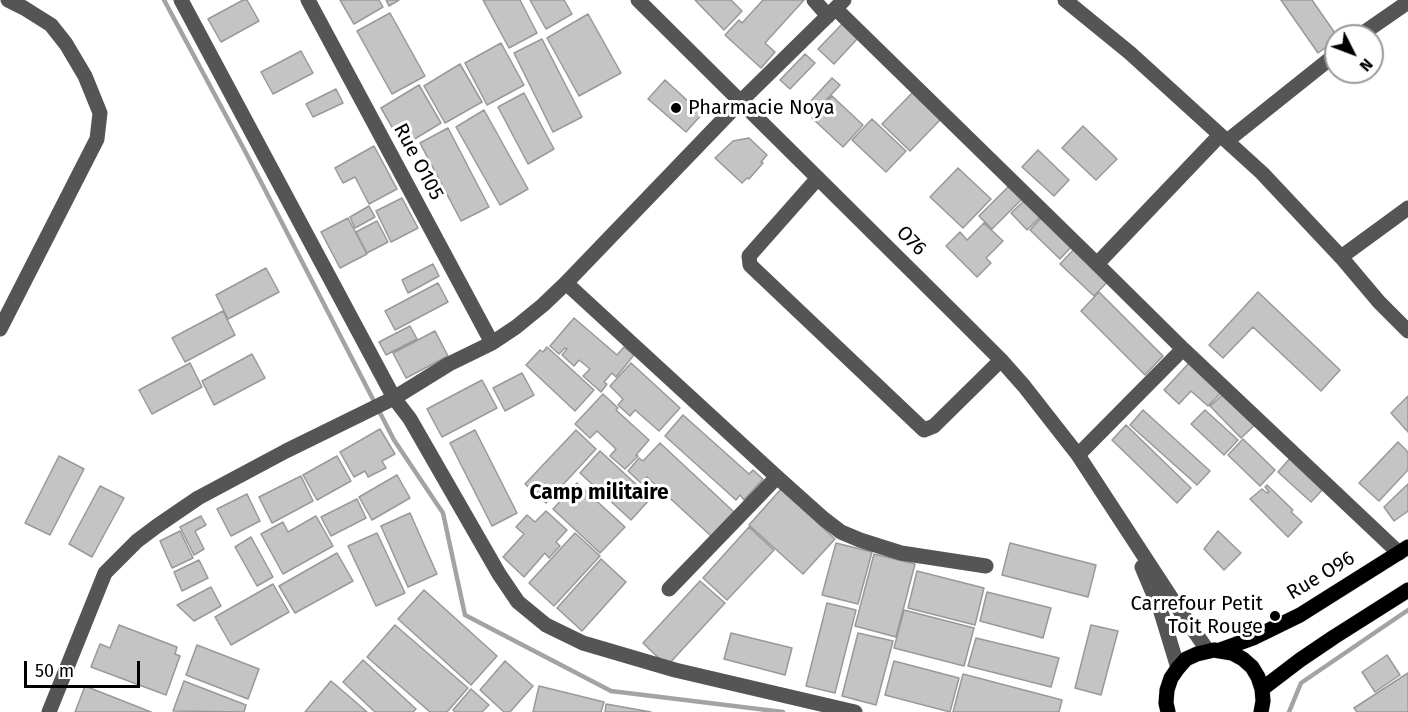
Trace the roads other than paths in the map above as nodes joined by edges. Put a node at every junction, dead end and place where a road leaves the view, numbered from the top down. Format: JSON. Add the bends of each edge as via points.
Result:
{"nodes":[{"id":1,"x":8,"y":0,"type":"edge"},
{"id":2,"x":181,"y":0,"type":"edge"},
{"id":3,"x":308,"y":0,"type":"edge"},
{"id":4,"x":638,"y":0,"type":"edge"},
{"id":5,"x":814,"y":0,"type":"edge"},
{"id":6,"x":1070,"y":1,"type":"edge"},
{"id":7,"x":1408,"y":2,"type":"edge"},
{"id":8,"x":836,"y":8,"type":"edge"},
{"id":9,"x":1376,"y":24,"type":"edge"},
{"id":10,"x":1324,"y":63,"type":"edge"},
{"id":11,"x":741,"y":101,"type":"junction"},
{"id":12,"x":1223,"y":138,"type":"junction"},
{"id":13,"x":818,"y":178,"type":"junction"},
{"id":14,"x":1408,"y":208,"type":"edge"},
{"id":15,"x":1341,"y":257,"type":"junction"},
{"id":16,"x":1097,"y":264,"type":"junction"},
{"id":17,"x":566,"y":283,"type":"junction"},
{"id":18,"x":0,"y":329,"type":"edge"},
{"id":19,"x":1408,"y":331,"type":"edge"},
{"id":20,"x":492,"y":343,"type":"junction"},
{"id":21,"x":1183,"y":349,"type":"junction"},
{"id":22,"x":1001,"y":360,"type":"junction"},
{"id":23,"x":394,"y":398,"type":"junction"},
{"id":24,"x":1078,"y":455,"type":"junction"},
{"id":25,"x":777,"y":477,"type":"junction"},
{"id":26,"x":1129,"y":534,"type":"junction"},
{"id":27,"x":1403,"y":550,"type":"edge"},
{"id":28,"x":986,"y":566,"type":"dead end"},
{"id":29,"x":669,"y":589,"type":"dead end"},
{"id":30,"x":1408,"y":590,"type":"edge"},
{"id":31,"x":1214,"y":650,"type":"junction"},
{"id":32,"x":1178,"y":668,"type":"junction"},
{"id":33,"x":1262,"y":688,"type":"junction"},
{"id":34,"x":1164,"y":709,"type":"edge"},
{"id":35,"x":49,"y":712,"type":"edge"},
{"id":36,"x":855,"y":712,"type":"edge"},
{"id":37,"x":1261,"y":712,"type":"edge"}],
"edges":[{"from":1,"to":18,"type":"street","via":[[51,25],[85,76],[99,113],[97,140]]},
{"from":2,"to":23,"type":"street"},
{"from":3,"to":20,"type":"street","name":"Rue O105"},
{"from":4,"to":11,"type":"street","name":"O76"},
{"from":5,"to":8,"type":"street"},
{"from":6,"to":12,"type":"street"},
{"from":7,"to":9,"type":"street"},
{"from":8,"to":11,"type":"street"},
{"from":8,"to":16,"type":"street"},
{"from":10,"to":12,"type":"street"},
{"from":11,"to":13,"type":"street","name":"O76"},
{"from":11,"to":17,"type":"street"},
{"from":12,"to":15,"type":"street","via":[[1262,173]]},
{"from":12,"to":16,"type":"street"},
{"from":13,"to":22,"type":"street","name":"O76"},
{"from":13,"to":22,"type":"street","via":[[749,256],[750,265],[924,430],[934,426]]},
{"from":14,"to":15,"type":"street"},
{"from":15,"to":19,"type":"street"},
{"from":16,"to":21,"type":"street"},
{"from":17,"to":20,"type":"street"},
{"from":17,"to":25,"type":"street"},
{"from":20,"to":23,"type":"street"},
{"from":21,"to":24,"type":"street"},
{"from":21,"to":27,"type":"street"},
{"from":22,"to":24,"type":"street","name":"O76"},
{"from":23,"to":35,"type":"street","via":[[198,498],[119,558],[101,581]]},
{"from":23,"to":36,"type":"street","via":[[410,419],[498,574],[518,602],[546,625],[583,642],[675,670]]},
{"from":24,"to":26,"type":"street","name":"O76"},
{"from":25,"to":28,"type":"street","via":[[841,532],[901,553]]},
{"from":25,"to":29,"type":"street"},
{"from":26,"to":31,"type":"street","via":[[1176,606]]},
{"from":26,"to":32,"type":"street","via":[[1161,612]]},
{"from":27,"to":31,"type":"main road","name":"Rue O96","via":[[1300,615],[1253,638]]},
{"from":30,"to":33,"type":"main road"},
{"from":31,"to":32,"type":"main road","name":"Rue O96","via":[[1186,659]]},
{"from":31,"to":33,"type":"main road","via":[[1243,659],[1252,667]]},
{"from":32,"to":34,"type":"main road","via":[[1171,678]]},
{"from":33,"to":37,"type":"main road"}]}
